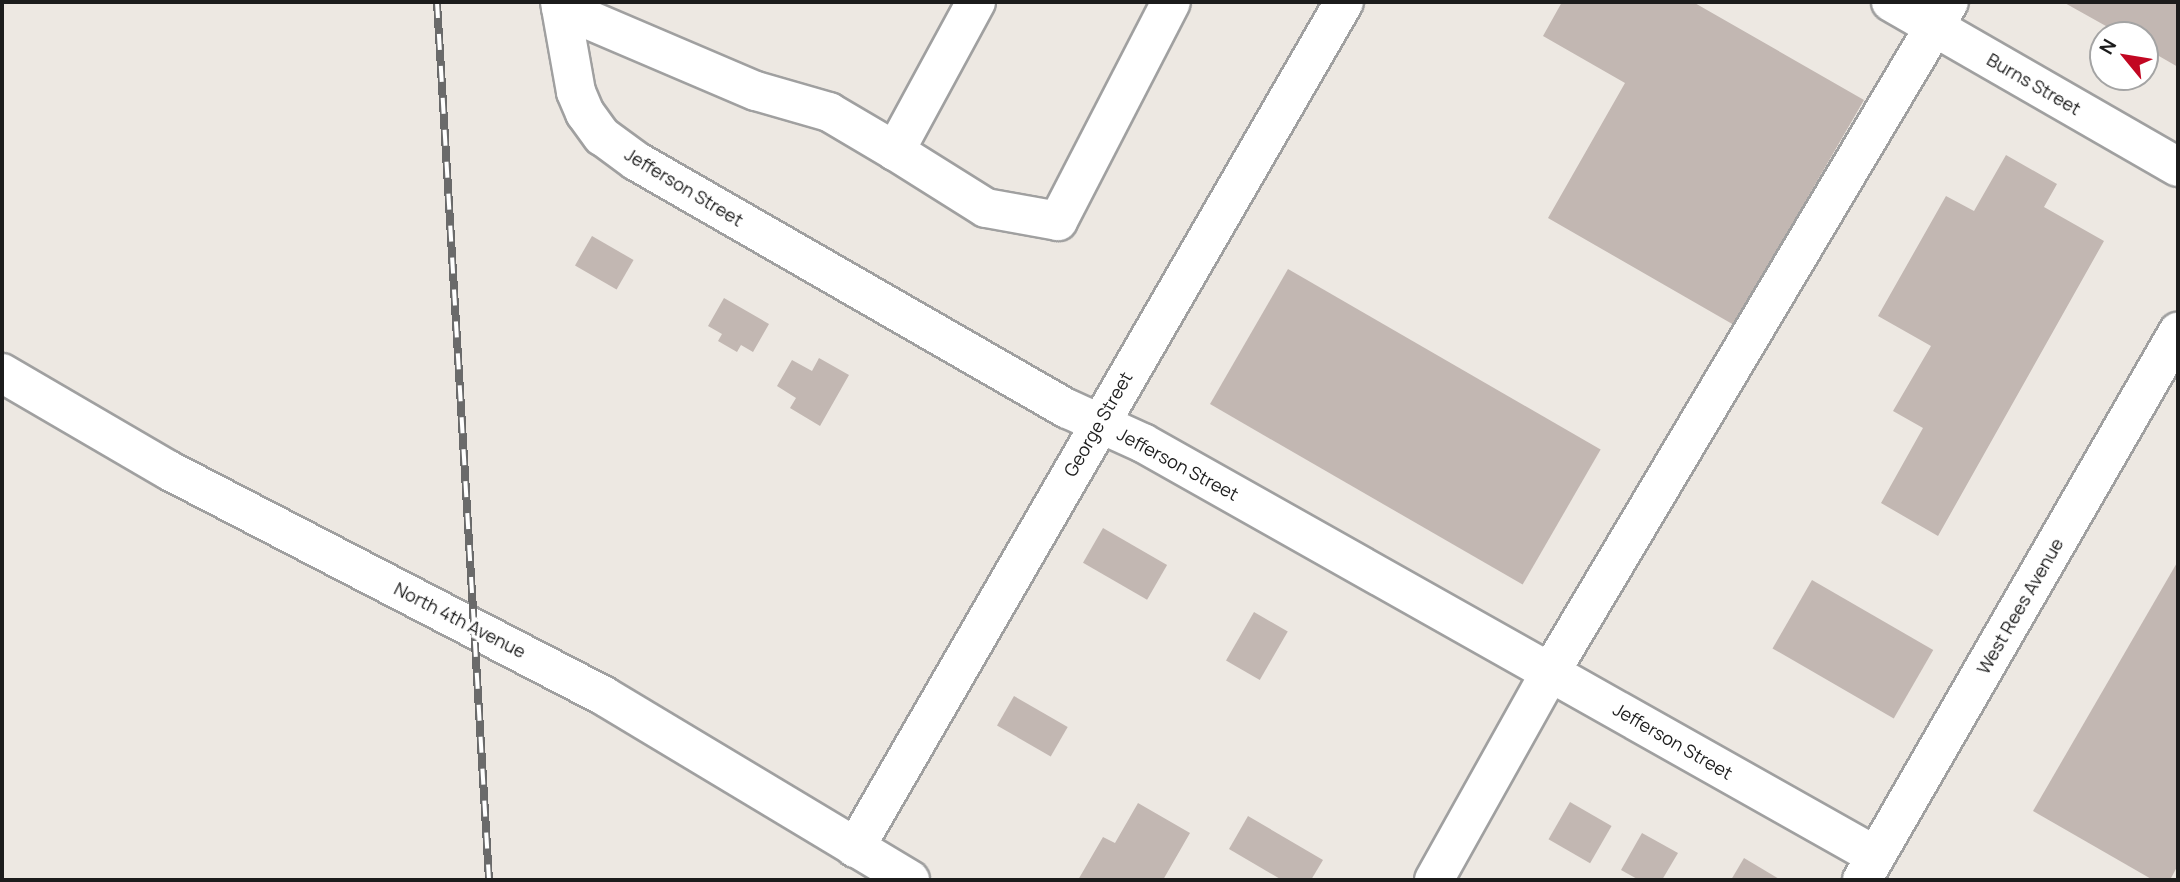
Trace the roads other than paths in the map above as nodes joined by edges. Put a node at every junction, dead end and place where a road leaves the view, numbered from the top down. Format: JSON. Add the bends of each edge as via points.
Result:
{"nodes":[{"id":1,"x":976,"y":2,"type":"edge"},
{"id":2,"x":1171,"y":2,"type":"edge"},
{"id":3,"x":1344,"y":2,"type":"edge"},
{"id":4,"x":1891,"y":2,"type":"edge"},
{"id":5,"x":560,"y":5,"type":"edge"},
{"id":6,"x":1942,"y":14,"type":"edge"},
{"id":7,"x":895,"y":151,"type":"junction"},
{"id":8,"x":2178,"y":167,"type":"edge"},
{"id":9,"x":2178,"y":332,"type":"edge"},
{"id":10,"x":2,"y":373,"type":"edge"},
{"id":11,"x":1098,"y":423,"type":"junction"},
{"id":12,"x":1551,"y":671,"type":"junction"},
{"id":13,"x":855,"y":848,"type":"junction"},
{"id":14,"x":1869,"y":868,"type":"edge"},
{"id":15,"x":910,"y":880,"type":"edge"},
{"id":16,"x":1434,"y":880,"type":"edge"}],
"edges":[{"from":1,"to":7,"type":"street"},
{"from":2,"to":7,"type":"street","via":[[1058,221],[986,208]]},
{"from":3,"to":11,"type":"street","name":"George Street"},
{"from":4,"to":6,"type":"street","name":"Burns Street"},
{"from":5,"to":7,"type":"street","via":[[756,91],[829,112]]},
{"from":5,"to":11,"type":"street","name":"Jefferson Street","via":[[576,92],[602,136],[636,162]]},
{"from":6,"to":8,"type":"street","name":"Burns Street"},
{"from":6,"to":12,"type":"street"},
{"from":9,"to":14,"type":"street","name":"West Rees Avenue"},
{"from":10,"to":13,"type":"street","name":"North 4th Avenue","via":[[170,471],[592,690]]},
{"from":11,"to":12,"type":"street","name":"Jefferson Street"},
{"from":11,"to":13,"type":"street","name":"George Street"},
{"from":12,"to":14,"type":"street","name":"Jefferson Street"},
{"from":12,"to":16,"type":"street"},
{"from":13,"to":15,"type":"street","name":"North 4th Avenue"}]}
